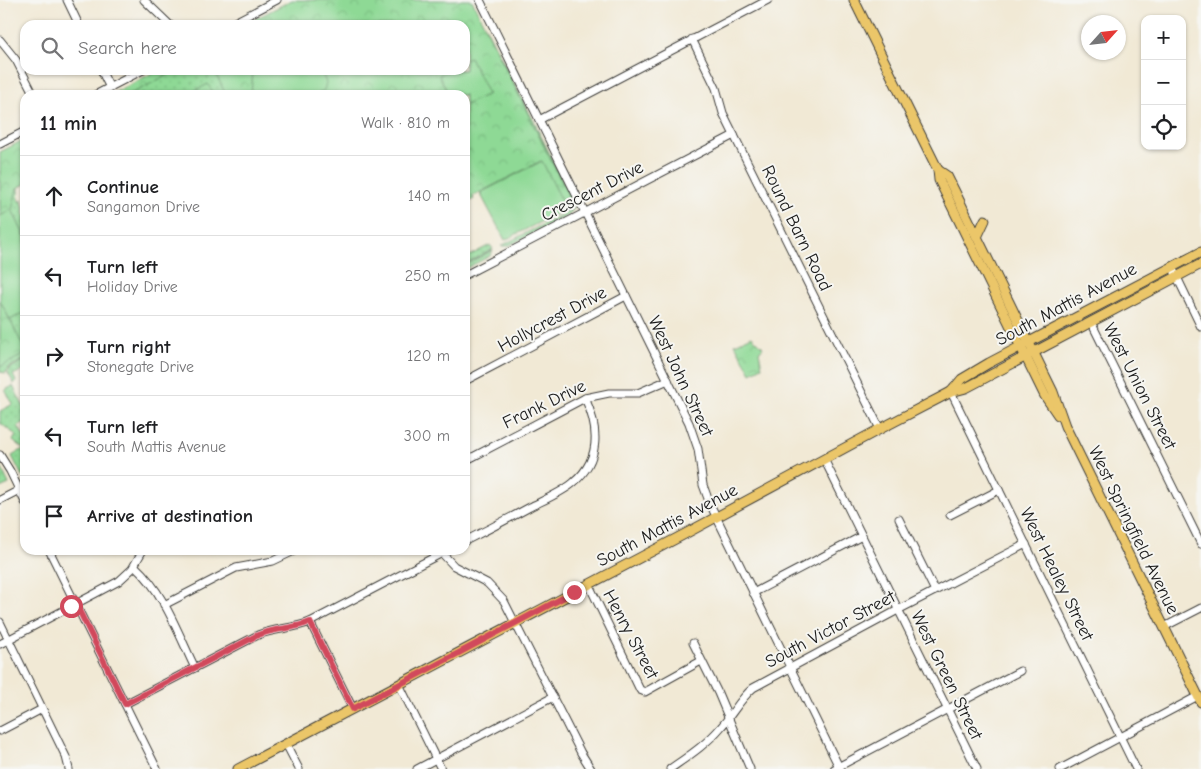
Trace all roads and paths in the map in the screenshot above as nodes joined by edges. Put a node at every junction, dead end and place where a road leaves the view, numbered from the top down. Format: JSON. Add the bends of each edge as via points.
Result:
{"nodes":[{"id":1,"x":66,"y":0,"type":"edge"},
{"id":2,"x":144,"y":0,"type":"edge"},
{"id":3,"x":277,"y":0,"type":"edge"},
{"id":4,"x":480,"y":0,"type":"edge"},
{"id":5,"x":768,"y":0,"type":"edge"},
{"id":6,"x":854,"y":0,"type":"edge"},
{"id":7,"x":76,"y":20,"type":"edge"},
{"id":8,"x":165,"y":20,"type":"edge"},
{"id":9,"x":239,"y":20,"type":"edge"},
{"id":10,"x":692,"y":39,"type":"junction"},
{"id":11,"x":0,"y":40,"type":"edge"},
{"id":12,"x":20,"y":68,"type":"edge"},
{"id":13,"x":24,"y":75,"type":"edge"},
{"id":14,"x":104,"y":75,"type":"edge"},
{"id":15,"x":134,"y":75,"type":"edge"},
{"id":16,"x":110,"y":88,"type":"junction"},
{"id":17,"x":31,"y":90,"type":"edge"},
{"id":18,"x":106,"y":90,"type":"edge"},
{"id":19,"x":539,"y":120,"type":"junction"},
{"id":20,"x":20,"y":134,"type":"edge"},
{"id":21,"x":734,"y":135,"type":"junction"},
{"id":22,"x":0,"y":144,"type":"edge"},
{"id":23,"x":938,"y":170,"type":"junction"},
{"id":24,"x":584,"y":212,"type":"junction"},
{"id":25,"x":985,"y":220,"type":"dead end"},
{"id":26,"x":977,"y":237,"type":"junction"},
{"id":27,"x":1201,"y":252,"type":"edge"},
{"id":28,"x":1201,"y":264,"type":"edge"},
{"id":29,"x":1172,"y":268,"type":"junction"},
{"id":30,"x":470,"y":272,"type":"edge"},
{"id":31,"x":1177,"y":277,"type":"junction"},
{"id":32,"x":626,"y":296,"type":"junction"},
{"id":33,"x":1091,"y":322,"type":"junction"},
{"id":34,"x":1201,"y":327,"type":"edge"},
{"id":35,"x":1029,"y":342,"type":"junction"},
{"id":36,"x":1020,"y":346,"type":"junction"},
{"id":37,"x":1030,"y":355,"type":"junction"},
{"id":38,"x":470,"y":378,"type":"edge"},
{"id":39,"x":668,"y":380,"type":"junction"},
{"id":40,"x":951,"y":392,"type":"junction"},
{"id":41,"x":586,"y":398,"type":"junction"},
{"id":42,"x":880,"y":429,"type":"junction"},
{"id":43,"x":0,"y":455,"type":"edge"},
{"id":44,"x":470,"y":458,"type":"edge"},
{"id":45,"x":824,"y":459,"type":"junction"},
{"id":46,"x":20,"y":485,"type":"edge"},
{"id":47,"x":20,"y":489,"type":"edge"},
{"id":48,"x":999,"y":490,"type":"junction"},
{"id":49,"x":0,"y":500,"type":"edge"},
{"id":50,"x":950,"y":515,"type":"dead end"},
{"id":51,"x":716,"y":518,"type":"junction"},
{"id":52,"x":899,"y":519,"type":"dead end"},
{"id":53,"x":862,"y":536,"type":"junction"},
{"id":54,"x":470,"y":538,"type":"edge"},
{"id":55,"x":1026,"y":544,"type":"junction"},
{"id":56,"x":1201,"y":544,"type":"edge"},
{"id":57,"x":52,"y":555,"type":"edge"},
{"id":58,"x":140,"y":555,"type":"edge"},
{"id":59,"x":286,"y":555,"type":"edge"},
{"id":60,"x":436,"y":555,"type":"edge"},
{"id":61,"x":446,"y":555,"type":"edge"},
{"id":62,"x":135,"y":566,"type":"junction"},
{"id":63,"x":589,"y":585,"type":"junction"},
{"id":64,"x":935,"y":591,"type":"junction"},
{"id":65,"x":753,"y":593,"type":"junction"},
{"id":66,"x":76,"y":604,"type":"junction"},
{"id":67,"x":164,"y":604,"type":"junction"},
{"id":68,"x":1201,"y":608,"type":"edge"},
{"id":69,"x":898,"y":610,"type":"junction"},
{"id":70,"x":0,"y":622,"type":"edge"},
{"id":71,"x":310,"y":622,"type":"junction"},
{"id":72,"x":516,"y":623,"type":"junction"},
{"id":73,"x":1164,"y":627,"type":"junction"},
{"id":74,"x":9,"y":639,"type":"junction"},
{"id":75,"x":693,"y":643,"type":"dead end"},
{"id":76,"x":0,"y":644,"type":"edge"},
{"id":77,"x":702,"y":661,"type":"junction"},
{"id":78,"x":790,"y":667,"type":"junction"},
{"id":79,"x":195,"y":668,"type":"junction"},
{"id":80,"x":1020,"y":671,"type":"dead end"},
{"id":81,"x":399,"y":684,"type":"junction"},
{"id":82,"x":553,"y":697,"type":"junction"},
{"id":83,"x":1199,"y":699,"type":"edge"},
{"id":84,"x":125,"y":704,"type":"junction"},
{"id":85,"x":42,"y":708,"type":"junction"},
{"id":86,"x":353,"y":709,"type":"junction"},
{"id":87,"x":948,"y":710,"type":"junction"},
{"id":88,"x":729,"y":717,"type":"junction"},
{"id":89,"x":0,"y":731,"type":"edge"},
{"id":90,"x":1121,"y":737,"type":"junction"},
{"id":91,"x":286,"y":744,"type":"junction"},
{"id":92,"x":436,"y":759,"type":"junction"},
{"id":93,"x":838,"y":768,"type":"edge"},
{"id":94,"x":69,"y":769,"type":"edge"},
{"id":95,"x":157,"y":769,"type":"edge"},
{"id":96,"x":238,"y":769,"type":"edge"},
{"id":97,"x":299,"y":769,"type":"edge"},
{"id":98,"x":417,"y":769,"type":"edge"},
{"id":99,"x":441,"y":769,"type":"edge"},
{"id":100,"x":591,"y":769,"type":"edge"},
{"id":101,"x":670,"y":769,"type":"edge"},
{"id":102,"x":750,"y":769,"type":"edge"},
{"id":103,"x":977,"y":769,"type":"edge"},
{"id":104,"x":1060,"y":769,"type":"edge"},
{"id":105,"x":1136,"y":769,"type":"edge"}],
"edges":[{"from":1,"to":7,"type":"street"},
{"from":2,"to":8,"type":"street"},
{"from":3,"to":9,"type":"street"},
{"from":4,"to":19,"type":"street","name":"West John Street"},
{"from":5,"to":10,"type":"street"},
{"from":6,"to":23,"type":"main road","name":"West Springfield Avenue"},
{"from":10,"to":19,"type":"street"},
{"from":10,"to":21,"type":"street","name":"Round Barn Road"},
{"from":11,"to":12,"type":"street"},
{"from":13,"to":17,"type":"street"},
{"from":14,"to":16,"type":"street"},
{"from":15,"to":16,"type":"street"},
{"from":16,"to":18,"type":"street"},
{"from":19,"to":24,"type":"street","name":"West John Street"},
{"from":20,"to":22,"type":"street"},
{"from":21,"to":24,"type":"street","name":"Crescent Drive"},
{"from":21,"to":42,"type":"street","name":"Round Barn Road"},
{"from":23,"to":26,"type":"main road","name":"West Springfield Avenue","via":[[947,176]]},
{"from":23,"to":36,"type":"main road","name":"West Springfield Avenue","via":[[939,180]]},
{"from":24,"to":30,"type":"street","name":"Crescent Drive"},
{"from":24,"to":32,"type":"street","name":"West John Street"},
{"from":25,"to":26,"type":"main road"},
{"from":26,"to":35,"type":"main road","name":"West Springfield Avenue"},
{"from":27,"to":29,"type":"main road","name":"South Mattis Avenue"},
{"from":28,"to":31,"type":"main road","name":"South Mattis Avenue"},
{"from":29,"to":31,"type":"street"},
{"from":29,"to":35,"type":"main road","name":"South Mattis Avenue"},
{"from":31,"to":33,"type":"main road","name":"South Mattis Avenue"},
{"from":31,"to":34,"type":"street"},
{"from":32,"to":38,"type":"street","name":"Hollycrest Drive"},
{"from":32,"to":39,"type":"street","name":"West John Street"},
{"from":33,"to":37,"type":"main road","name":"South Mattis Avenue"},
{"from":33,"to":56,"type":"street","name":"West Union Street"},
{"from":35,"to":36,"type":"main road","name":"South Mattis Avenue"},
{"from":35,"to":37,"type":"main road","name":"West Springfield Avenue"},
{"from":36,"to":37,"type":"main road","name":"West Springfield Avenue"},
{"from":36,"to":40,"type":"main road","name":"South Mattis Avenue","via":[[962,379]]},
{"from":37,"to":40,"type":"main road","name":"South Mattis Avenue","via":[[966,388]]},
{"from":37,"to":73,"type":"main road","name":"West Springfield Avenue","via":[[1045,396],[1065,426]]},
{"from":39,"to":41,"type":"street","name":"Frank Drive","via":[[638,393],[600,394]]},
{"from":39,"to":51,"type":"street","name":"West John Street","via":[[695,437],[706,494]]},
{"from":40,"to":42,"type":"main road","name":"South Mattis Avenue"},
{"from":40,"to":48,"type":"street","name":"West Healey Street"},
{"from":41,"to":44,"type":"street","name":"Frank Drive"},
{"from":41,"to":54,"type":"street","via":[[596,436],[593,452],[582,474],[557,493]]},
{"from":42,"to":45,"type":"main road","name":"South Mattis Avenue"},
{"from":43,"to":46,"type":"street"},
{"from":45,"to":51,"type":"main road","name":"South Mattis Avenue"},
{"from":45,"to":53,"type":"street","name":"West Green Street"},
{"from":47,"to":49,"type":"street"},
{"from":48,"to":50,"type":"street"},
{"from":48,"to":55,"type":"street","name":"West Healey Street"},
{"from":51,"to":63,"type":"main road","name":"South Mattis Avenue"},
{"from":51,"to":65,"type":"street","name":"West John Street"},
{"from":52,"to":64,"type":"street"},
{"from":53,"to":65,"type":"street"},
{"from":53,"to":69,"type":"street","name":"West Green Street"},
{"from":55,"to":64,"type":"street","name":"South Victor Street"},
{"from":55,"to":90,"type":"street","name":"West Healey Street"},
{"from":57,"to":66,"type":"street"},
{"from":58,"to":62,"type":"street"},
{"from":59,"to":67,"type":"street","via":[[273,561],[236,568]]},
{"from":60,"to":71,"type":"street"},
{"from":61,"to":72,"type":"street","via":[[454,566],[493,588]]},
{"from":62,"to":66,"type":"street","via":[[119,582]]},
{"from":62,"to":67,"type":"street","via":[[152,583]]},
{"from":63,"to":72,"type":"main road","name":"South Mattis Avenue"},
{"from":63,"to":77,"type":"street","name":"Henry Street","via":[[640,690],[645,692]]},
{"from":64,"to":69,"type":"street","name":"South Victor Street"},
{"from":65,"to":78,"type":"street","name":"West John Street"},
{"from":66,"to":74,"type":"street"},
{"from":66,"to":84,"type":"street"},
{"from":67,"to":79,"type":"street"},
{"from":68,"to":73,"type":"street"},
{"from":69,"to":78,"type":"street","name":"South Victor Street"},
{"from":69,"to":87,"type":"street","name":"West Green Street"},
{"from":70,"to":74,"type":"street"},
{"from":71,"to":79,"type":"street","via":[[265,632]]},
{"from":71,"to":86,"type":"street"},
{"from":72,"to":81,"type":"main road","name":"South Mattis Avenue"},
{"from":72,"to":82,"type":"street"},
{"from":73,"to":83,"type":"main road","name":"West Springfield Avenue"},
{"from":74,"to":76,"type":"street"},
{"from":74,"to":85,"type":"street"},
{"from":75,"to":77,"type":"street"},
{"from":77,"to":88,"type":"street"},
{"from":78,"to":88,"type":"street","name":"South Victor Street","via":[[753,688]]},
{"from":78,"to":93,"type":"street","name":"West John Street"},
{"from":79,"to":84,"type":"street"},
{"from":80,"to":87,"type":"street"},
{"from":81,"to":86,"type":"main road","name":"South Mattis Avenue"},
{"from":81,"to":92,"type":"street"},
{"from":82,"to":92,"type":"street"},
{"from":82,"to":100,"type":"street"},
{"from":83,"to":90,"type":"street"},
{"from":84,"to":95,"type":"street"},
{"from":85,"to":89,"type":"street"},
{"from":85,"to":94,"type":"street"},
{"from":86,"to":91,"type":"main road","name":"South Mattis Avenue"},
{"from":87,"to":93,"type":"street"},
{"from":87,"to":103,"type":"street","name":"West Green Street"},
{"from":88,"to":101,"type":"street","name":"South Victor Street","via":[[714,734]]},
{"from":88,"to":102,"type":"street"},
{"from":90,"to":104,"type":"street"},
{"from":90,"to":105,"type":"street","name":"West Healey Street"},
{"from":91,"to":96,"type":"main road","name":"South Mattis Avenue"},
{"from":91,"to":97,"type":"street"},
{"from":92,"to":98,"type":"street"},
{"from":92,"to":99,"type":"street"}]}
